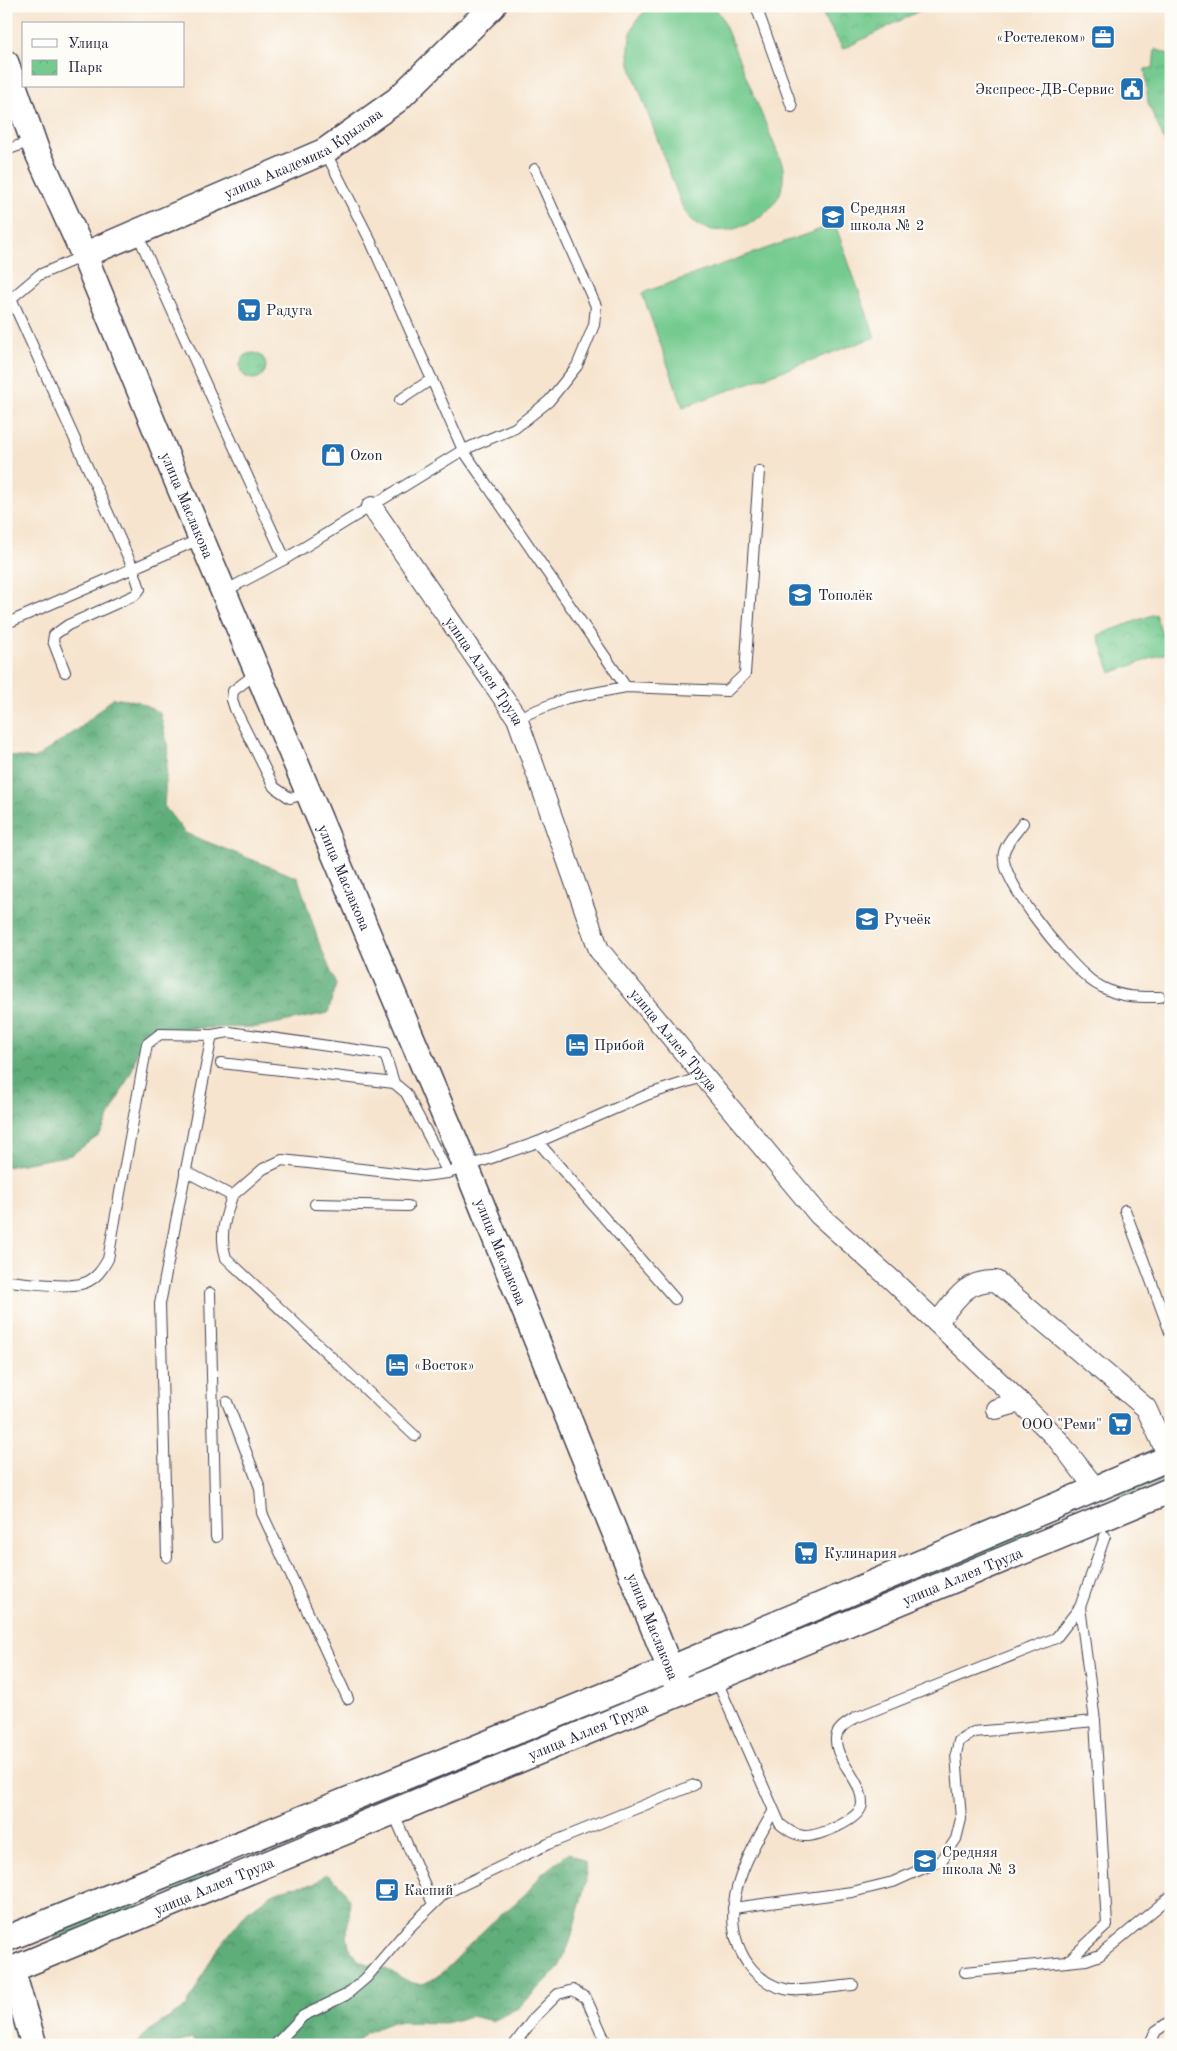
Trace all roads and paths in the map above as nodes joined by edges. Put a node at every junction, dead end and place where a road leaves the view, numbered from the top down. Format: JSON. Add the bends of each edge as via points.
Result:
{"nodes":[{"id":1,"x":493,"y":6,"type":"edge"},
{"id":2,"x":756,"y":6,"type":"edge"},
{"id":3,"x":6,"y":63,"type":"edge"},
{"id":4,"x":792,"y":107,"type":"dead end"},
{"id":5,"x":33,"y":140,"type":"junction"},
{"id":6,"x":6,"y":150,"type":"edge"},
{"id":7,"x":325,"y":151,"type":"junction"},
{"id":8,"x":535,"y":169,"type":"dead end"},
{"id":9,"x":136,"y":232,"type":"junction"},
{"id":10,"x":84,"y":255,"type":"junction"},
{"id":11,"x":9,"y":301,"type":"edge"},
{"id":12,"x":432,"y":379,"type":"junction"},
{"id":13,"x":400,"y":400,"type":"dead end"},
{"id":14,"x":463,"y":450,"type":"junction"},
{"id":15,"x":759,"y":471,"type":"dead end"},
{"id":16,"x":372,"y":507,"type":"junction"},
{"id":17,"x":201,"y":538,"type":"junction"},
{"id":18,"x":284,"y":559,"type":"junction"},
{"id":19,"x":133,"y":568,"type":"junction"},
{"id":20,"x":225,"y":591,"type":"junction"},
{"id":21,"x":12,"y":621,"type":"dead end"},
{"id":22,"x":258,"y":671,"type":"junction"},
{"id":23,"x":65,"y":672,"type":"dead end"},
{"id":24,"x":626,"y":688,"type":"junction"},
{"id":25,"x":517,"y":718,"type":"junction"},
{"id":26,"x":309,"y":793,"type":"junction"},
{"id":27,"x":1023,"y":824,"type":"dead end"},
{"id":28,"x":1160,"y":997,"type":"dead end"},
{"id":29,"x":212,"y":1035,"type":"junction"},
{"id":30,"x":221,"y":1063,"type":"dead end"},
{"id":31,"x":705,"y":1076,"type":"junction"},
{"id":32,"x":394,"y":1084,"type":"junction"},
{"id":33,"x":538,"y":1142,"type":"junction"},
{"id":34,"x":457,"y":1169,"type":"junction"},
{"id":35,"x":185,"y":1171,"type":"junction"},
{"id":36,"x":232,"y":1196,"type":"junction"},
{"id":37,"x":315,"y":1204,"type":"dead end"},
{"id":38,"x":408,"y":1206,"type":"dead end"},
{"id":39,"x":1125,"y":1210,"type":"dead end"},
{"id":40,"x":6,"y":1281,"type":"edge"},
{"id":41,"x":210,"y":1293,"type":"dead end"},
{"id":42,"x":675,"y":1299,"type":"dead end"},
{"id":43,"x":937,"y":1323,"type":"junction"},
{"id":44,"x":1171,"y":1335,"type":"edge"},
{"id":45,"x":227,"y":1402,"type":"dead end"},
{"id":46,"x":1020,"y":1402,"type":"junction"},
{"id":47,"x":996,"y":1409,"type":"dead end"},
{"id":48,"x":415,"y":1436,"type":"dead end"},
{"id":49,"x":1170,"y":1458,"type":"edge"},
{"id":50,"x":1096,"y":1489,"type":"junction"},
{"id":51,"x":1171,"y":1490,"type":"edge"},
{"id":52,"x":1105,"y":1536,"type":"dead end"},
{"id":53,"x":216,"y":1537,"type":"dead end"},
{"id":54,"x":167,"y":1557,"type":"dead end"},
{"id":55,"x":1080,"y":1607,"type":"junction"},
{"id":56,"x":670,"y":1669,"type":"junction"},
{"id":57,"x":716,"y":1679,"type":"junction"},
{"id":58,"x":680,"y":1693,"type":"junction"},
{"id":59,"x":348,"y":1699,"type":"dead end"},
{"id":60,"x":1095,"y":1720,"type":"junction"},
{"id":61,"x":694,"y":1785,"type":"dead end"},
{"id":62,"x":393,"y":1812,"type":"junction"},
{"id":63,"x":773,"y":1812,"type":"junction"},
{"id":64,"x":1171,"y":1896,"type":"edge"},
{"id":65,"x":433,"y":1904,"type":"junction"},
{"id":66,"x":733,"y":1908,"type":"junction"},
{"id":67,"x":6,"y":1939,"type":"edge"},
{"id":68,"x":1067,"y":1962,"type":"junction"},
{"id":69,"x":9,"y":1971,"type":"edge"},
{"id":70,"x":965,"y":1972,"type":"dead end"},
{"id":71,"x":853,"y":1985,"type":"dead end"},
{"id":72,"x":1169,"y":2022,"type":"dead end"},
{"id":73,"x":34,"y":2045,"type":"edge"},
{"id":74,"x":275,"y":2045,"type":"edge"},
{"id":75,"x":514,"y":2045,"type":"edge"},
{"id":76,"x":607,"y":2045,"type":"edge"},
{"id":77,"x":1149,"y":2045,"type":"edge"}],
"edges":[{"from":1,"to":7,"type":"street","name":"улица Академика Крылова","via":[[397,100]]},
{"from":2,"to":4,"type":"lane"},
{"from":3,"to":5,"type":"street","name":"улица Маслакова"},
{"from":5,"to":6,"type":"lane"},
{"from":5,"to":10,"type":"street","name":"улица Маслакова"},
{"from":7,"to":9,"type":"street","name":"улица Академика Крылова"},
{"from":7,"to":12,"type":"lane","via":[[371,242]]},
{"from":8,"to":14,"type":"lane","via":[[596,306],[594,325],[577,366],[549,401],[515,428]]},
{"from":9,"to":10,"type":"street","name":"улица Академика Крылова"},
{"from":9,"to":18,"type":"lane"},
{"from":10,"to":11,"type":"lane","via":[[39,275]]},
{"from":10,"to":17,"type":"street","name":"улица Маслакова"},
{"from":11,"to":19,"type":"lane"},
{"from":12,"to":13,"type":"lane"},
{"from":12,"to":14,"type":"lane"},
{"from":14,"to":16,"type":"lane"},
{"from":14,"to":24,"type":"lane"},
{"from":15,"to":24,"type":"lane","via":[[745,674],[727,691]]},
{"from":16,"to":18,"type":"lane"},
{"from":16,"to":25,"type":"street","name":"улица Аллея Труда"},
{"from":17,"to":19,"type":"lane"},
{"from":17,"to":20,"type":"street","name":"улица Маслакова"},
{"from":18,"to":20,"type":"lane"},
{"from":19,"to":21,"type":"lane"},
{"from":19,"to":23,"type":"lane","via":[[140,589],[138,592],[68,625],[54,635],[53,641]]},
{"from":20,"to":22,"type":"street","name":"улица Маслакова"},
{"from":22,"to":26,"type":"street","name":"улица Маслакова"},
{"from":22,"to":26,"type":"lane","via":[[233,691],[235,709],[274,787],[290,798]]},
{"from":24,"to":25,"type":"lane","via":[[567,698]]},
{"from":25,"to":31,"type":"street","name":"улица Аллея Труда","via":[[599,950]]},
{"from":26,"to":34,"type":"street","name":"улица Маслакова"},
{"from":27,"to":28,"type":"lane","via":[[1004,853],[1005,868],[1016,889],[1064,954],[1086,977],[1107,990],[1125,997]]},
{"from":29,"to":32,"type":"lane","via":[[229,1032],[382,1052],[387,1056]]},
{"from":29,"to":35,"type":"lane"},
{"from":29,"to":40,"type":"lane","via":[[160,1034],[146,1044],[108,1260],[99,1274],[84,1284]]},
{"from":30,"to":32,"type":"lane"},
{"from":31,"to":33,"type":"lane","via":[[649,1094]]},
{"from":31,"to":43,"type":"street","name":"улица Аллея Труда","via":[[819,1215]]},
{"from":32,"to":34,"type":"lane","via":[[406,1093]]},
{"from":33,"to":34,"type":"lane"},
{"from":33,"to":42,"type":"lane"},
{"from":34,"to":36,"type":"lane","via":[[423,1176],[282,1160],[263,1169]]},
{"from":34,"to":56,"type":"street","name":"улица Маслакова"},
{"from":35,"to":36,"type":"lane"},
{"from":35,"to":54,"type":"lane","via":[[160,1304]]},
{"from":36,"to":48,"type":"lane","via":[[222,1244],[226,1258]]},
{"from":37,"to":38,"type":"lane"},
{"from":39,"to":44,"type":"lane"},
{"from":41,"to":53,"type":"lane"},
{"from":43,"to":46,"type":"street","name":"улица Аллея Труда"},
{"from":43,"to":49,"type":"street","via":[[972,1284],[996,1281],[1146,1408]]},
{"from":45,"to":59,"type":"lane","via":[[260,1488],[262,1513]]},
{"from":46,"to":47,"type":"street"},
{"from":46,"to":50,"type":"street","name":"улица Аллея Труда","via":[[1058,1440]]},
{"from":49,"to":50,"type":"street","name":"улица Аллея Труда"},
{"from":50,"to":56,"type":"street","name":"улица Аллея Труда"},
{"from":51,"to":57,"type":"street","name":"улица Аллея Труда"},
{"from":52,"to":55,"type":"lane"},
{"from":55,"to":60,"type":"lane"},
{"from":55,"to":63,"type":"lane","via":[[1056,1638],[855,1718],[841,1728],[835,1737],[837,1746],[860,1789],[862,1806],[854,1818],[806,1836],[792,1833],[780,1824]]},
{"from":56,"to":58,"type":"street","name":"улица Маслакова"},
{"from":56,"to":67,"type":"street","name":"улица Аллея Труда"},
{"from":57,"to":58,"type":"street","name":"улица Аллея Труда"},
{"from":57,"to":63,"type":"lane"},
{"from":58,"to":62,"type":"street","name":"улица Аллея Труда"},
{"from":60,"to":66,"type":"lane","via":[[974,1732],[959,1741],[956,1754],[960,1819],[956,1839],[942,1860],[893,1882],[852,1892]]},
{"from":60,"to":68,"type":"lane","via":[[1107,1925]]},
{"from":61,"to":65,"type":"lane","via":[[548,1844],[444,1894]]},
{"from":62,"to":65,"type":"lane"},
{"from":62,"to":69,"type":"street","name":"улица Аллея Труда"},
{"from":63,"to":66,"type":"lane","via":[[747,1857]]},
{"from":64,"to":68,"type":"lane","via":[[1100,1955]]},
{"from":65,"to":74,"type":"lane","via":[[366,1978],[346,1995],[303,2016]]},
{"from":66,"to":71,"type":"lane","via":[[732,1922],[742,1954],[753,1971],[764,1980],[786,1990]]},
{"from":68,"to":70,"type":"lane"},
{"from":69,"to":73,"type":"street"},
{"from":72,"to":77,"type":"lane","via":[[1156,2031]]},
{"from":75,"to":76,"type":"lane","via":[[558,1994],[573,1990],[586,1998]]}]}
